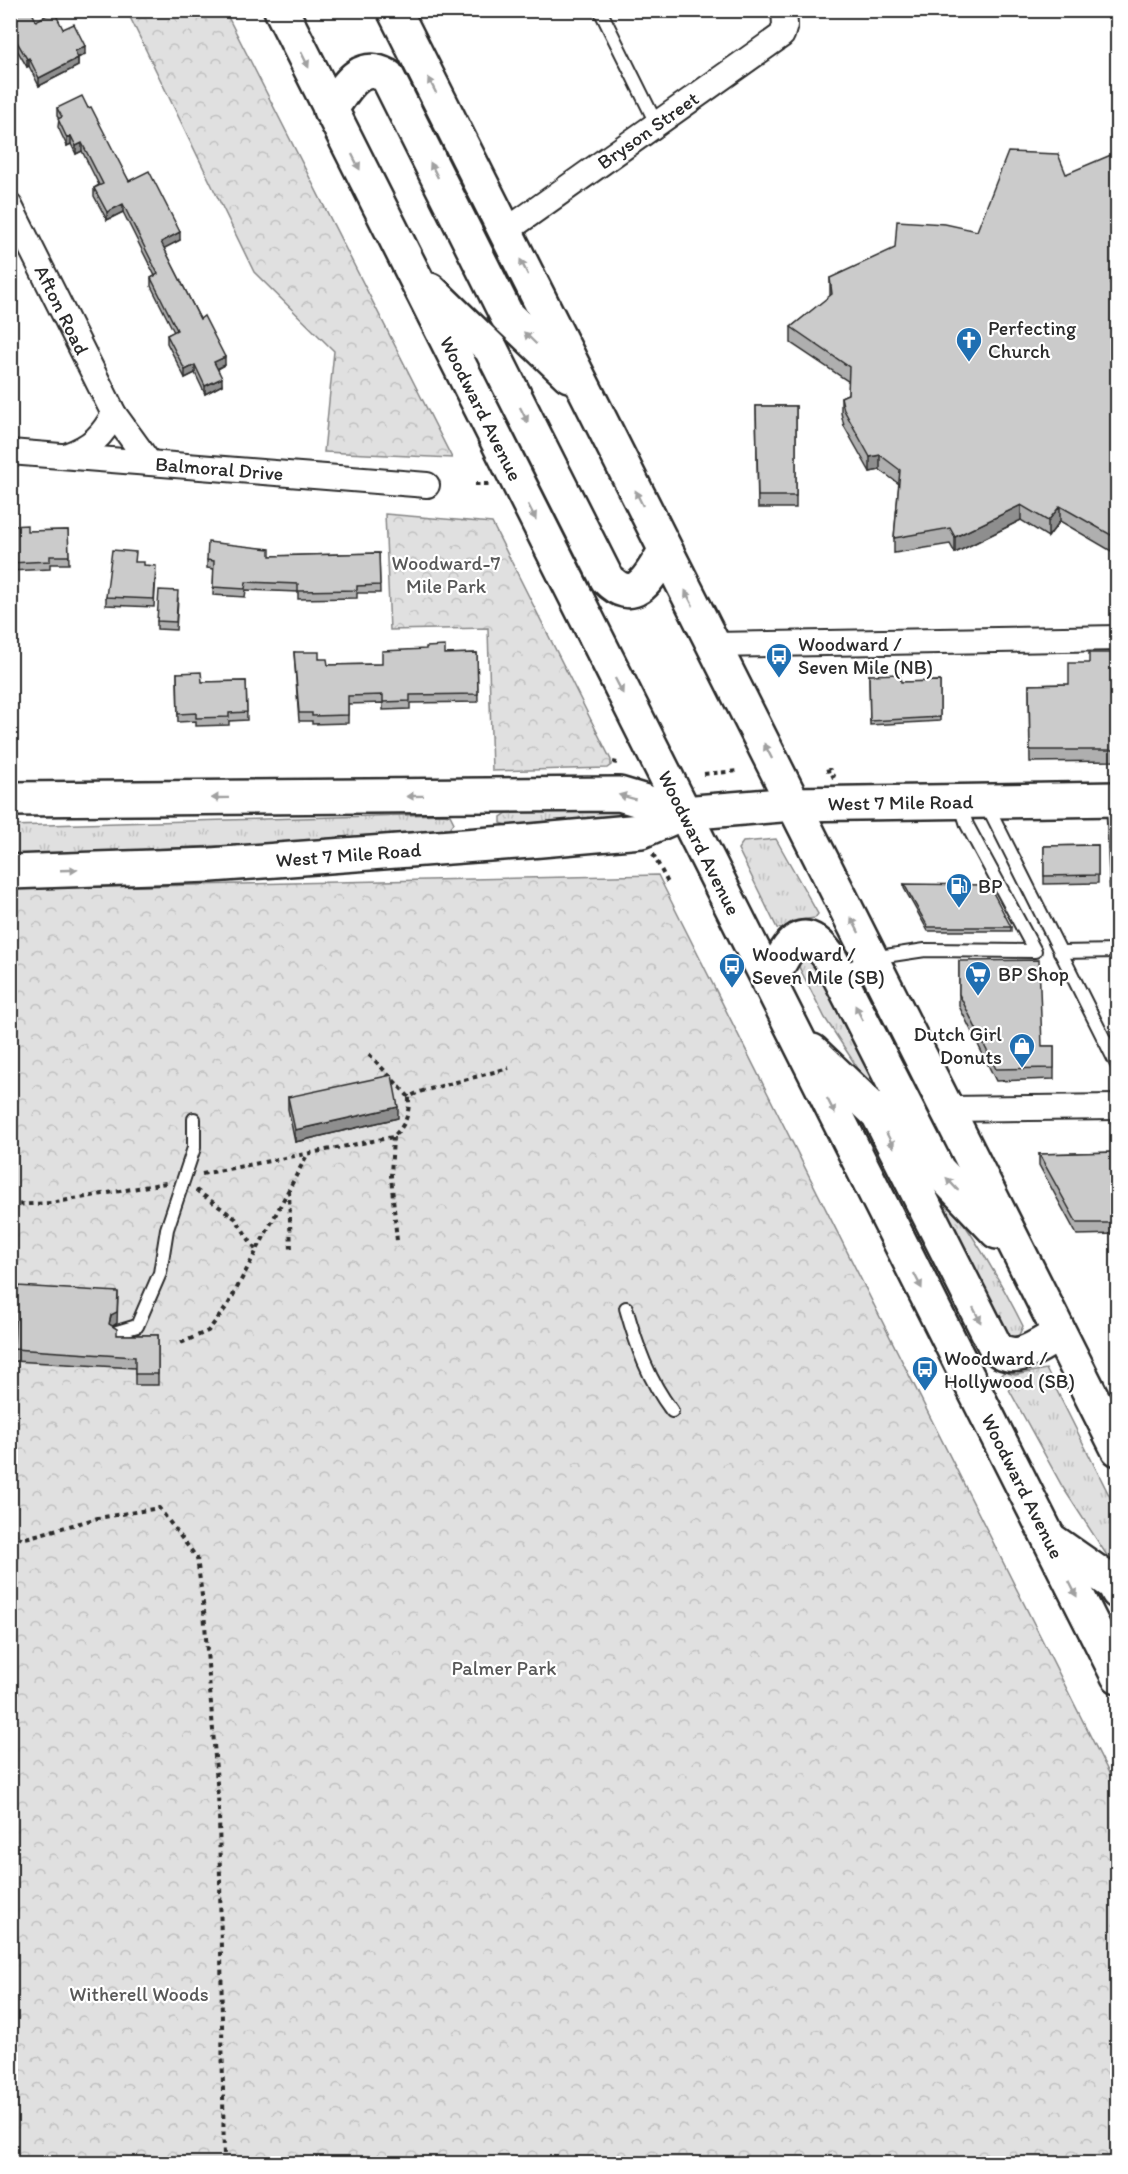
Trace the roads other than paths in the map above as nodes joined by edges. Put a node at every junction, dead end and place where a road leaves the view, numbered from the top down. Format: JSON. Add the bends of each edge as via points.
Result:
{"nodes":[{"id":1,"x":281,"y":10,"type":"edge"},
{"id":2,"x":394,"y":10,"type":"edge"},
{"id":3,"x":600,"y":10,"type":"edge"},
{"id":4,"x":785,"y":18,"type":"edge"},
{"id":5,"x":330,"y":110,"type":"junction"},
{"id":6,"x":657,"y":125,"type":"junction"},
{"id":7,"x":10,"y":206,"type":"edge"},
{"id":8,"x":506,"y":231,"type":"junction"},
{"id":9,"x":412,"y":272,"type":"junction"},
{"id":10,"x":587,"y":393,"type":"junction"},
{"id":11,"x":114,"y":414,"type":"junction"},
{"id":12,"x":10,"y":453,"type":"edge"},
{"id":13,"x":66,"y":456,"type":"junction"},
{"id":14,"x":148,"y":461,"type":"junction"},
{"id":15,"x":427,"y":485,"type":"dead end"},
{"id":16,"x":665,"y":550,"type":"junction"},
{"id":17,"x":1118,"y":639,"type":"edge"},
{"id":18,"x":713,"y":645,"type":"junction"},
{"id":19,"x":473,"y":796,"type":"junction"},
{"id":20,"x":10,"y":799,"type":"edge"},
{"id":21,"x":1115,"y":799,"type":"edge"},
{"id":22,"x":972,"y":801,"type":"junction"},
{"id":23,"x":793,"y":804,"type":"junction"},
{"id":24,"x":683,"y":813,"type":"junction"},
{"id":25,"x":484,"y":844,"type":"junction"},
{"id":26,"x":1116,"y":857,"type":"edge"},
{"id":27,"x":10,"y":872,"type":"edge"},
{"id":28,"x":1118,"y":915,"type":"edge"},
{"id":29,"x":1118,"y":951,"type":"edge"},
{"id":30,"x":1060,"y":952,"type":"junction"},
{"id":31,"x":872,"y":958,"type":"junction"},
{"id":32,"x":838,"y":973,"type":"junction"},
{"id":33,"x":769,"y":983,"type":"junction"},
{"id":34,"x":796,"y":1035,"type":"junction"},
{"id":35,"x":1118,"y":1067,"type":"edge"},
{"id":36,"x":1118,"y":1107,"type":"edge"},
{"id":37,"x":948,"y":1109,"type":"junction"},
{"id":38,"x":194,"y":1119,"type":"dead end"},
{"id":39,"x":1020,"y":1257,"type":"junction"},
{"id":40,"x":626,"y":1308,"type":"dead end"},
{"id":41,"x":117,"y":1332,"type":"edge"},
{"id":42,"x":1059,"y":1334,"type":"junction"},
{"id":43,"x":1107,"y":1407,"type":"edge"},
{"id":44,"x":672,"y":1411,"type":"dead end"},
{"id":45,"x":1118,"y":1449,"type":"edge"},
{"id":46,"x":1047,"y":1537,"type":"junction"},
{"id":47,"x":1118,"y":1592,"type":"edge"},
{"id":48,"x":1118,"y":1676,"type":"edge"}],
"edges":[{"from":1,"to":5,"type":"main road","name":"Woodward Avenue","one_way":true},
{"from":8,"to":2,"type":"main road","one_way":true},
{"from":3,"to":6,"type":"lane"},
{"from":4,"to":6,"type":"street","name":"Bryson Street","via":[[782,35]]},
{"from":5,"to":9,"type":"main road","name":"Woodward Avenue","one_way":true},
{"from":10,"to":5,"type":"main road","one_way":true,"via":[[507,316],[387,76],[366,69],[356,75]]},
{"from":6,"to":8,"type":"street","name":"Bryson Street"},
{"from":7,"to":11,"type":"street","name":"Afton Road"},
{"from":10,"to":8,"type":"main road","one_way":true},
{"from":9,"to":16,"type":"main road","one_way":true,"via":[[491,349],[607,579],[617,589],[630,591],[642,585]]},
{"from":9,"to":24,"type":"main road","name":"Woodward Avenue","one_way":true},
{"from":16,"to":10,"type":"main road","one_way":true},
{"from":11,"to":13,"type":"street","via":[[90,447]]},
{"from":11,"to":14,"type":"street","name":"Afton Road"},
{"from":12,"to":13,"type":"street","name":"Balmoral Drive"},
{"from":13,"to":14,"type":"street","name":"Balmoral Drive"},
{"from":14,"to":15,"type":"street","name":"Balmoral Drive"},
{"from":18,"to":16,"type":"main road","one_way":true},
{"from":17,"to":18,"type":"street"},
{"from":23,"to":18,"type":"main road","one_way":true},
{"from":19,"to":20,"type":"main road","name":"West 7 Mile Road","one_way":true},
{"from":24,"to":19,"type":"main road","name":"West 7 Mile Road","one_way":true,"via":[[619,794]]},
{"from":19,"to":25,"type":"main road"},
{"from":21,"to":22,"type":"main road","name":"West 7 Mile Road"},
{"from":21,"to":26,"type":"lane"},
{"from":22,"to":23,"type":"main road","name":"West 7 Mile Road"},
{"from":22,"to":30,"type":"lane"},
{"from":22,"to":31,"type":"lane","via":[[966,825],[1035,951],[925,950]]},
{"from":23,"to":24,"type":"main road","name":"West 7 Mile Road"},
{"from":31,"to":23,"type":"main road","one_way":true},
{"from":24,"to":25,"type":"main road","name":"West 7 Mile Road","via":[[641,831]]},
{"from":24,"to":33,"type":"main road","name":"Woodward Avenue"},
{"from":27,"to":25,"type":"main road","name":"West 7 Mile Road","one_way":true,"via":[[211,866]]},
{"from":26,"to":28,"type":"lane"},
{"from":29,"to":30,"type":"lane"},
{"from":30,"to":35,"type":"lane"},
{"from":31,"to":32,"type":"lane"},
{"from":31,"to":37,"type":"main road"},
{"from":32,"to":33,"type":"main road","via":[[819,942],[807,938],[795,940]]},
{"from":39,"to":32,"type":"main road","one_way":true,"via":[[938,1170]]},
{"from":33,"to":34,"type":"main road","name":"Woodward Avenue"},
{"from":34,"to":42,"type":"main road","one_way":true,"via":[[878,1114],[996,1348],[1010,1356],[1018,1355]]},
{"from":34,"to":46,"type":"main road","name":"Woodward Avenue","one_way":true},
{"from":36,"to":37,"type":"street"},
{"from":37,"to":39,"type":"main road"},
{"from":38,"to":41,"type":"lane","via":[[194,1148],[166,1229],[160,1274],[137,1326]]},
{"from":39,"to":42,"type":"main road"},
{"from":40,"to":44,"type":"lane","via":[[640,1357]]},
{"from":42,"to":43,"type":"main road"},
{"from":43,"to":45,"type":"main road"},
{"from":46,"to":47,"type":"main road","via":[[1114,1584]]},
{"from":46,"to":48,"type":"main road","name":"Woodward Avenue","one_way":true}]}
